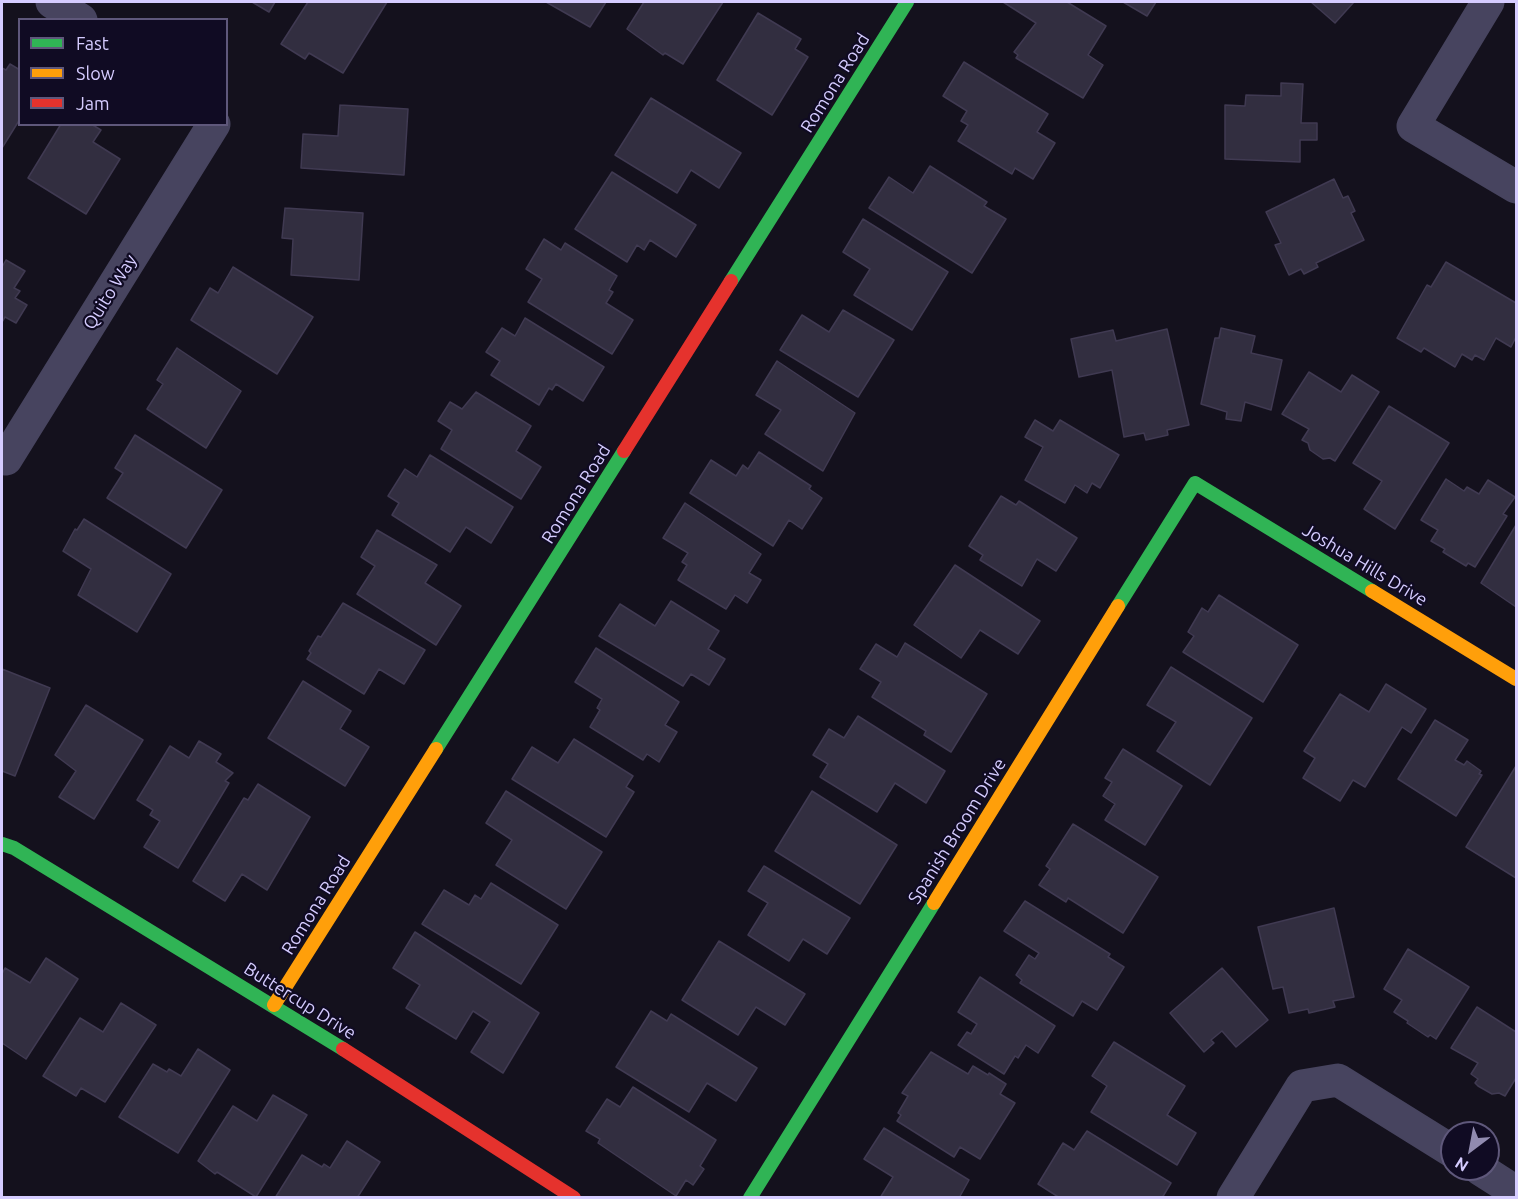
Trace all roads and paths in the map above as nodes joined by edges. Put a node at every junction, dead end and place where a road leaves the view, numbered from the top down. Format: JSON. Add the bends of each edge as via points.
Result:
{"nodes":[{"id":1,"x":52,"y":2,"type":"edge"},
{"id":2,"x":906,"y":2,"type":"edge"},
{"id":3,"x":1488,"y":2,"type":"edge"},
{"id":4,"x":78,"y":18,"type":"edge"},
{"id":5,"x":213,"y":126,"type":"edge"},
{"id":6,"x":1516,"y":187,"type":"edge"},
{"id":7,"x":4,"y":458,"type":"edge"},
{"id":8,"x":1196,"y":483,"type":"joint"},
{"id":9,"x":1516,"y":679,"type":"edge"},
{"id":10,"x":2,"y":844,"type":"edge"},
{"id":11,"x":274,"y":1005,"type":"junction"},
{"id":12,"x":1440,"y":1144,"type":"edge"},
{"id":13,"x":1499,"y":1181,"type":"edge"},
{"id":14,"x":1516,"y":1192,"type":"edge"},
{"id":15,"x":574,"y":1197,"type":"edge"},
{"id":16,"x":750,"y":1197,"type":"edge"},
{"id":17,"x":1233,"y":1197,"type":"edge"}],
"edges":[{"from":1,"to":4,"type":"street"},
{"from":2,"to":11,"type":"street","name":"Romona Road"},
{"from":3,"to":6,"type":"street","via":[[1413,126]]},
{"from":5,"to":7,"type":"street","name":"Quito Way"},
{"from":8,"to":9,"type":"street","name":"Joshua Hills Drive"},
{"from":8,"to":16,"type":"street","name":"Spanish Broom Drive"},
{"from":10,"to":11,"type":"street","name":"Buttercup Drive"},
{"from":11,"to":15,"type":"street","name":"Buttercup Drive"},
{"from":12,"to":17,"type":"street","via":[[1338,1080],[1302,1086]]},
{"from":13,"to":14,"type":"street"}]}
